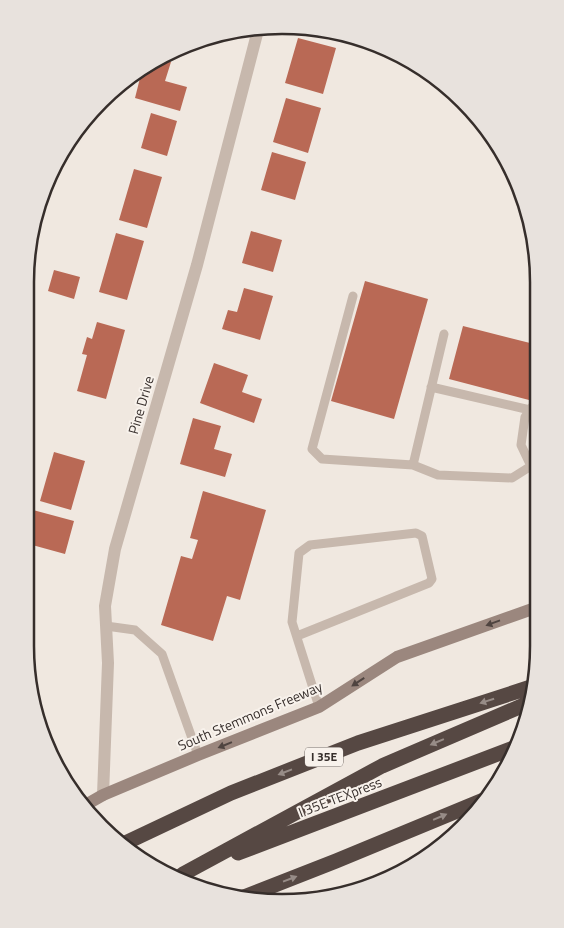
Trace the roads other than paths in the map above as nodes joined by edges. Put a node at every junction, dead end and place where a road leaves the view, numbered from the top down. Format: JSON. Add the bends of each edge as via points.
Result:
{"nodes":[{"id":1,"x":257,"y":35,"type":"edge"},
{"id":2,"x":353,"y":296,"type":"dead end"},
{"id":3,"x":444,"y":334,"type":"dead end"},
{"id":4,"x":431,"y":388,"type":"junction"},
{"id":5,"x":530,"y":410,"type":"joint"},
{"id":6,"x":530,"y":459,"type":"edge"},
{"id":7,"x":412,"y":466,"type":"junction"},
{"id":8,"x":530,"y":469,"type":"edge"},
{"id":9,"x":530,"y":610,"type":"edge"},
{"id":10,"x":106,"y":626,"type":"junction"},
{"id":11,"x":297,"y":636,"type":"junction"},
{"id":12,"x":526,"y":689,"type":"edge"},
{"id":13,"x":523,"y":706,"type":"edge"},
{"id":14,"x":319,"y":707,"type":"junction"},
{"id":15,"x":507,"y":750,"type":"edge"},
{"id":16,"x":198,"y":755,"type":"junction"},
{"id":17,"x":103,"y":795,"type":"junction"},
{"id":18,"x":89,"y":803,"type":"edge"},
{"id":19,"x":473,"y":804,"type":"edge"},
{"id":20,"x":129,"y":841,"type":"edge"},
{"id":21,"x":183,"y":873,"type":"edge"},
{"id":22,"x":184,"y":874,"type":"edge"},
{"id":23,"x":255,"y":893,"type":"edge"}],
"edges":[{"from":1,"to":10,"type":"street","name":"Pine Drive","via":[[197,265],[115,549],[105,606]]},
{"from":2,"to":7,"type":"lane","via":[[312,449],[322,459]]},
{"from":3,"to":4,"type":"lane"},
{"from":4,"to":5,"type":"lane"},
{"from":4,"to":7,"type":"lane"},
{"from":5,"to":6,"type":"lane","via":[[525,417],[521,445]]},
{"from":7,"to":8,"type":"lane","via":[[438,475],[512,478]]},
{"from":9,"to":14,"type":"main road","name":"South Stemmons Freeway","one_way":true,"via":[[397,657]]},
{"from":10,"to":16,"type":"lane","via":[[135,630],[162,654]]},
{"from":10,"to":17,"type":"street","name":"Pine Drive","via":[[108,663]]},
{"from":11,"to":11,"type":"lane","via":[[292,622],[300,552],[310,546],[416,533],[422,536],[432,579],[429,583]]},
{"from":11,"to":14,"type":"lane"},
{"from":12,"to":20,"type":"highway","number":"I 35E","one_way":true,"via":[[349,747],[231,793]]},
{"from":13,"to":21,"type":"highway","one_way":true,"via":[[382,766]]},
{"from":14,"to":16,"type":"main road","name":"South Stemmons Freeway","one_way":true},
{"from":15,"to":22,"type":"highway","name":"I 35E TEXpress"},
{"from":16,"to":17,"type":"main road","name":"South Stemmons Freeway"},
{"from":17,"to":18,"type":"main road","name":"South Stemmons Freeway"},
{"from":23,"to":19,"type":"highway","one_way":true}]}
